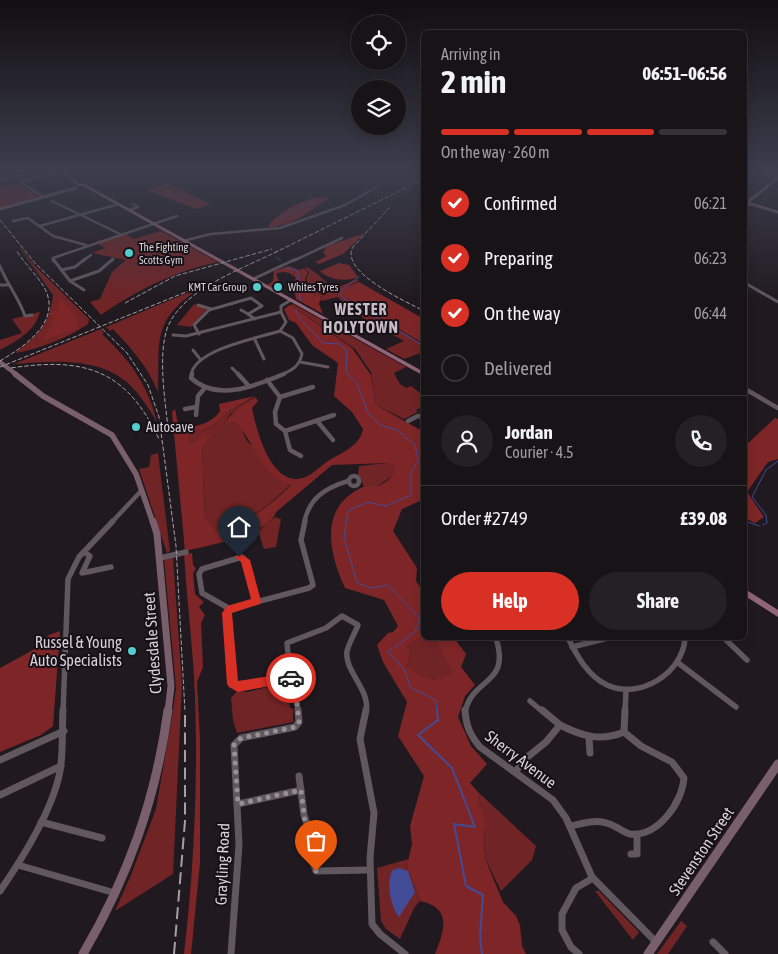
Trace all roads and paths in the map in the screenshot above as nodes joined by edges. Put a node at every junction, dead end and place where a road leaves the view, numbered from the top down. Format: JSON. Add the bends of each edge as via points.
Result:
{"nodes":[{"id":1,"x":77,"y":216,"type":"edge"},
{"id":2,"x":80,"y":216,"type":"edge"},
{"id":3,"x":138,"y":216,"type":"edge"},
{"id":4,"x":178,"y":216,"type":"dead end"},
{"id":5,"x":315,"y":216,"type":"edge"},
{"id":6,"x":13,"y":221,"type":"dead end"},
{"id":7,"x":154,"y":224,"type":"junction"},
{"id":8,"x":40,"y":226,"type":"junction"},
{"id":9,"x":120,"y":234,"type":"junction"},
{"id":10,"x":342,"y":238,"type":"dead end"},
{"id":11,"x":183,"y":241,"type":"junction"},
{"id":12,"x":86,"y":245,"type":"junction"},
{"id":13,"x":91,"y":255,"type":"dead end"},
{"id":14,"x":86,"y":259,"type":"junction"},
{"id":15,"x":91,"y":260,"type":"dead end"},
{"id":16,"x":104,"y":261,"type":"dead end"},
{"id":17,"x":0,"y":266,"type":"edge"},
{"id":18,"x":61,"y":270,"type":"junction"},
{"id":19,"x":253,"y":279,"type":"junction"},
{"id":20,"x":70,"y":281,"type":"junction"},
{"id":21,"x":8,"y":284,"type":"junction"},
{"id":22,"x":747,"y":284,"type":"edge"},
{"id":23,"x":0,"y":285,"type":"edge"},
{"id":24,"x":84,"y":290,"type":"dead end"},
{"id":25,"x":291,"y":300,"type":"junction"},
{"id":26,"x":778,"y":302,"type":"edge"},
{"id":27,"x":198,"y":305,"type":"dead end"},
{"id":28,"x":211,"y":309,"type":"junction"},
{"id":29,"x":241,"y":310,"type":"dead end"},
{"id":30,"x":281,"y":312,"type":"junction"},
{"id":31,"x":248,"y":314,"type":"junction"},
{"id":32,"x":32,"y":315,"type":"dead end"},
{"id":33,"x":255,"y":319,"type":"junction"},
{"id":34,"x":280,"y":331,"type":"junction"},
{"id":35,"x":199,"y":334,"type":"junction"},
{"id":36,"x":173,"y":335,"type":"dead end"},
{"id":37,"x":255,"y":340,"type":"junction"},
{"id":38,"x":192,"y":350,"type":"dead end"},
{"id":39,"x":200,"y":359,"type":"junction"},
{"id":40,"x":264,"y":359,"type":"dead end"},
{"id":41,"x":0,"y":362,"type":"edge"},
{"id":42,"x":300,"y":362,"type":"junction"},
{"id":43,"x":328,"y":367,"type":"dead end"},
{"id":44,"x":232,"y":368,"type":"dead end"},
{"id":45,"x":421,"y":372,"type":"edge"},
{"id":46,"x":267,"y":380,"type":"junction"},
{"id":47,"x":248,"y":385,"type":"junction"},
{"id":48,"x":313,"y":387,"type":"dead end"},
{"id":49,"x":204,"y":389,"type":"junction"},
{"id":50,"x":747,"y":390,"type":"edge"},
{"id":51,"x":280,"y":397,"type":"junction"},
{"id":52,"x":196,"y":407,"type":"junction"},
{"id":53,"x":778,"y":408,"type":"edge"},
{"id":54,"x":185,"y":409,"type":"dead end"},
{"id":55,"x":322,"y":413,"type":"dead end"},
{"id":56,"x":196,"y":415,"type":"dead end"},
{"id":57,"x":334,"y":415,"type":"dead end"},
{"id":58,"x":421,"y":417,"type":"edge"},
{"id":59,"x":326,"y":418,"type":"junction"},
{"id":60,"x":317,"y":421,"type":"junction"},
{"id":61,"x":408,"y":421,"type":"dead end"},
{"id":62,"x":285,"y":431,"type":"junction"},
{"id":63,"x":335,"y":431,"type":"dead end"},
{"id":64,"x":328,"y":434,"type":"junction"},
{"id":65,"x":333,"y":440,"type":"dead end"},
{"id":66,"x":301,"y":456,"type":"dead end"},
{"id":67,"x":348,"y":481,"type":"dead end"},
{"id":68,"x":142,"y":490,"type":"junction"},
{"id":69,"x":84,"y":552,"type":"junction"},
{"id":70,"x":186,"y":552,"type":"dead end"},
{"id":71,"x":160,"y":558,"type":"junction"},
{"id":72,"x":111,"y":567,"type":"dead end"},
{"id":73,"x":747,"y":593,"type":"edge"},
{"id":74,"x":256,"y":601,"type":"junction"},
{"id":75,"x":230,"y":608,"type":"junction"},
{"id":76,"x":778,"y":614,"type":"edge"},
{"id":77,"x":497,"y":640,"type":"edge"},
{"id":78,"x":569,"y":640,"type":"edge"},
{"id":79,"x":600,"y":640,"type":"edge"},
{"id":80,"x":685,"y":640,"type":"edge"},
{"id":81,"x":726,"y":640,"type":"edge"},
{"id":82,"x":572,"y":647,"type":"junction"},
{"id":83,"x":747,"y":660,"type":"dead end"},
{"id":84,"x":677,"y":662,"type":"junction"},
{"id":85,"x":290,"y":676,"type":"junction"},
{"id":86,"x":626,"y":691,"type":"junction"},
{"id":87,"x":530,"y":701,"type":"dead end"},
{"id":88,"x":736,"y":707,"type":"dead end"},
{"id":89,"x":560,"y":725,"type":"junction"},
{"id":90,"x":64,"y":731,"type":"junction"},
{"id":91,"x":624,"y":732,"type":"junction"},
{"id":92,"x":589,"y":738,"type":"junction"},
{"id":93,"x":590,"y":754,"type":"dead end"},
{"id":94,"x":0,"y":760,"type":"edge"},
{"id":95,"x":778,"y":764,"type":"edge"},
{"id":96,"x":61,"y":766,"type":"junction"},
{"id":97,"x":516,"y":771,"type":"junction"},
{"id":98,"x":299,"y":776,"type":"dead end"},
{"id":99,"x":301,"y":790,"type":"junction"},
{"id":100,"x":0,"y":795,"type":"edge"},
{"id":101,"x":238,"y":804,"type":"junction"},
{"id":102,"x":41,"y":822,"type":"junction"},
{"id":103,"x":571,"y":826,"type":"junction"},
{"id":104,"x":637,"y":835,"type":"junction"},
{"id":105,"x":102,"y":838,"type":"dead end"},
{"id":106,"x":631,"y":854,"type":"dead end"},
{"id":107,"x":18,"y":865,"type":"junction"},
{"id":108,"x":370,"y":870,"type":"junction"},
{"id":109,"x":593,"y":878,"type":"junction"},
{"id":110,"x":0,"y":891,"type":"edge"},
{"id":111,"x":117,"y":894,"type":"junction"},
{"id":112,"x":713,"y":942,"type":"dead end"},
{"id":113,"x":656,"y":943,"type":"junction"},
{"id":114,"x":402,"y":953,"type":"edge"},
{"id":115,"x":83,"y":954,"type":"edge"},
{"id":116,"x":231,"y":954,"type":"edge"},
{"id":117,"x":579,"y":954,"type":"edge"},
{"id":118,"x":648,"y":954,"type":"edge"},
{"id":119,"x":724,"y":954,"type":"edge"}],
"edges":[{"from":1,"to":8,"type":"street"},
{"from":2,"to":9,"type":"street"},
{"from":3,"to":7,"type":"main road"},
{"from":4,"to":7,"type":"street"},
{"from":5,"to":11,"type":"street","via":[[280,228],[211,234]]},
{"from":6,"to":8,"type":"street","via":[[28,218]]},
{"from":7,"to":9,"type":"street"},
{"from":7,"to":11,"type":"main road"},
{"from":8,"to":12,"type":"street","via":[[53,236]]},
{"from":9,"to":12,"type":"street"},
{"from":10,"to":19,"type":"street"},
{"from":11,"to":19,"type":"main road"},
{"from":12,"to":18,"type":"street","via":[[53,258],[52,262]]},
{"from":13,"to":14,"type":"street"},
{"from":14,"to":15,"type":"street"},
{"from":14,"to":18,"type":"street","via":[[75,267]]},
{"from":16,"to":20,"type":"street","via":[[112,260],[97,273]]},
{"from":17,"to":21,"type":"street"},
{"from":18,"to":20,"type":"street"},
{"from":19,"to":25,"type":"main road"},
{"from":20,"to":24,"type":"street"},
{"from":21,"to":23,"type":"street"},
{"from":21,"to":32,"type":"street","via":[[21,303],[25,316]]},
{"from":22,"to":26,"type":"street"},
{"from":25,"to":30,"type":"street","via":[[281,306]]},
{"from":25,"to":45,"type":"main road"},
{"from":27,"to":28,"type":"street"},
{"from":28,"to":31,"type":"street","via":[[252,298],[262,306]]},
{"from":28,"to":35,"type":"street","via":[[194,325]]},
{"from":29,"to":31,"type":"street"},
{"from":30,"to":33,"type":"street"},
{"from":30,"to":34,"type":"street","via":[[286,322]]},
{"from":31,"to":33,"type":"street"},
{"from":33,"to":35,"type":"street"},
{"from":34,"to":37,"type":"street"},
{"from":34,"to":42,"type":"street","via":[[293,338],[302,354]]},
{"from":35,"to":36,"type":"street"},
{"from":37,"to":39,"type":"street"},
{"from":37,"to":40,"type":"street"},
{"from":38,"to":39,"type":"street"},
{"from":39,"to":49,"type":"street","via":[[190,374],[193,382]]},
{"from":41,"to":68,"type":"main road","name":"Clydesdale Street","via":[[43,396],[112,436],[128,459]]},
{"from":42,"to":43,"type":"street","via":[[320,363]]},
{"from":42,"to":46,"type":"street","via":[[293,370]]},
{"from":44,"to":47,"type":"street"},
{"from":46,"to":47,"type":"street"},
{"from":46,"to":51,"type":"street"},
{"from":47,"to":49,"type":"street","via":[[225,392]]},
{"from":48,"to":51,"type":"street"},
{"from":49,"to":52,"type":"street","via":[[198,396]]},
{"from":50,"to":53,"type":"street"},
{"from":51,"to":62,"type":"street","via":[[275,412],[276,424]]},
{"from":52,"to":54,"type":"street"},
{"from":52,"to":56,"type":"street"},
{"from":55,"to":59,"type":"street"},
{"from":57,"to":59,"type":"street"},
{"from":58,"to":61,"type":"street"},
{"from":59,"to":60,"type":"street"},
{"from":60,"to":62,"type":"street"},
{"from":60,"to":64,"type":"street"},
{"from":62,"to":66,"type":"street","via":[[290,450]]},
{"from":63,"to":64,"type":"street"},
{"from":64,"to":65,"type":"street"},
{"from":67,"to":74,"type":"street","via":[[334,485],[307,508],[301,540],[313,584]]},
{"from":68,"to":69,"type":"street"},
{"from":68,"to":71,"type":"main road","name":"Clydesdale Street","via":[[157,534]]},
{"from":69,"to":72,"type":"street","via":[[90,556],[82,573]]},
{"from":69,"to":90,"type":"street","via":[[68,580],[62,686]]},
{"from":70,"to":71,"type":"street"},
{"from":71,"to":111,"type":"main road","name":"Clydesdale Street","via":[[170,699],[146,818]]},
{"from":73,"to":76,"type":"main road"},
{"from":74,"to":75,"type":"street"},
{"from":74,"to":75,"type":"street","via":[[246,560],[242,557],[202,568],[199,574],[202,593]]},
{"from":75,"to":85,"type":"street","via":[[227,613],[233,684],[238,687]]},
{"from":77,"to":97,"type":"street","name":"Sherry Avenue","via":[[500,667],[496,676],[471,695],[465,723],[470,737],[480,748]]},
{"from":78,"to":82,"type":"street"},
{"from":79,"to":82,"type":"street"},
{"from":80,"to":84,"type":"street","via":[[683,654]]},
{"from":81,"to":83,"type":"street"},
{"from":82,"to":86,"type":"street","via":[[588,670],[604,683]]},
{"from":84,"to":86,"type":"street","via":[[647,686]]},
{"from":84,"to":88,"type":"street"},
{"from":85,"to":101,"type":"street","name":"Grayling Road","via":[[295,686],[299,722],[290,729],[241,738],[236,742]]},
{"from":85,"to":108,"type":"street","name":"Grayling Road","via":[[287,644],[292,640],[324,629],[336,617],[345,616],[357,623],[359,627],[347,652],[368,703],[360,739],[374,813]]},
{"from":86,"to":91,"type":"street"},
{"from":87,"to":89,"type":"street"},
{"from":89,"to":92,"type":"street"},
{"from":89,"to":97,"type":"street","via":[[541,747],[523,758]]},
{"from":90,"to":94,"type":"street"},
{"from":90,"to":96,"type":"street"},
{"from":91,"to":92,"type":"street"},
{"from":91,"to":104,"type":"street","via":[[641,746],[672,762],[684,778],[683,791],[673,808],[653,830]]},
{"from":92,"to":93,"type":"street"},
{"from":95,"to":113,"type":"main road","name":"Stevenston Street"},
{"from":96,"to":100,"type":"street"},
{"from":96,"to":102,"type":"street"},
{"from":97,"to":103,"type":"street","name":"Sherry Avenue","via":[[553,800]]},
{"from":98,"to":99,"type":"street"},
{"from":99,"to":101,"type":"street"},
{"from":99,"to":108,"type":"street","via":[[305,822],[313,841],[316,871]]},
{"from":101,"to":116,"type":"street","name":"Grayling Road","via":[[239,863]]},
{"from":102,"to":105,"type":"street"},
{"from":102,"to":107,"type":"street"},
{"from":103,"to":104,"type":"street","via":[[596,820]]},
{"from":103,"to":109,"type":"street","name":"Sherry Avenue"},
{"from":104,"to":106,"type":"street","via":[[638,854]]},
{"from":107,"to":110,"type":"street"},
{"from":107,"to":111,"type":"street"},
{"from":108,"to":114,"type":"street","via":[[372,924]]},
{"from":109,"to":113,"type":"street","name":"Sherry Avenue"},
{"from":109,"to":117,"type":"street","via":[[576,888],[562,914],[562,930]]},
{"from":111,"to":115,"type":"main road","name":"Clydesdale Street"},
{"from":112,"to":119,"type":"street"},
{"from":113,"to":118,"type":"main road","name":"Stevenston Street"}]}
